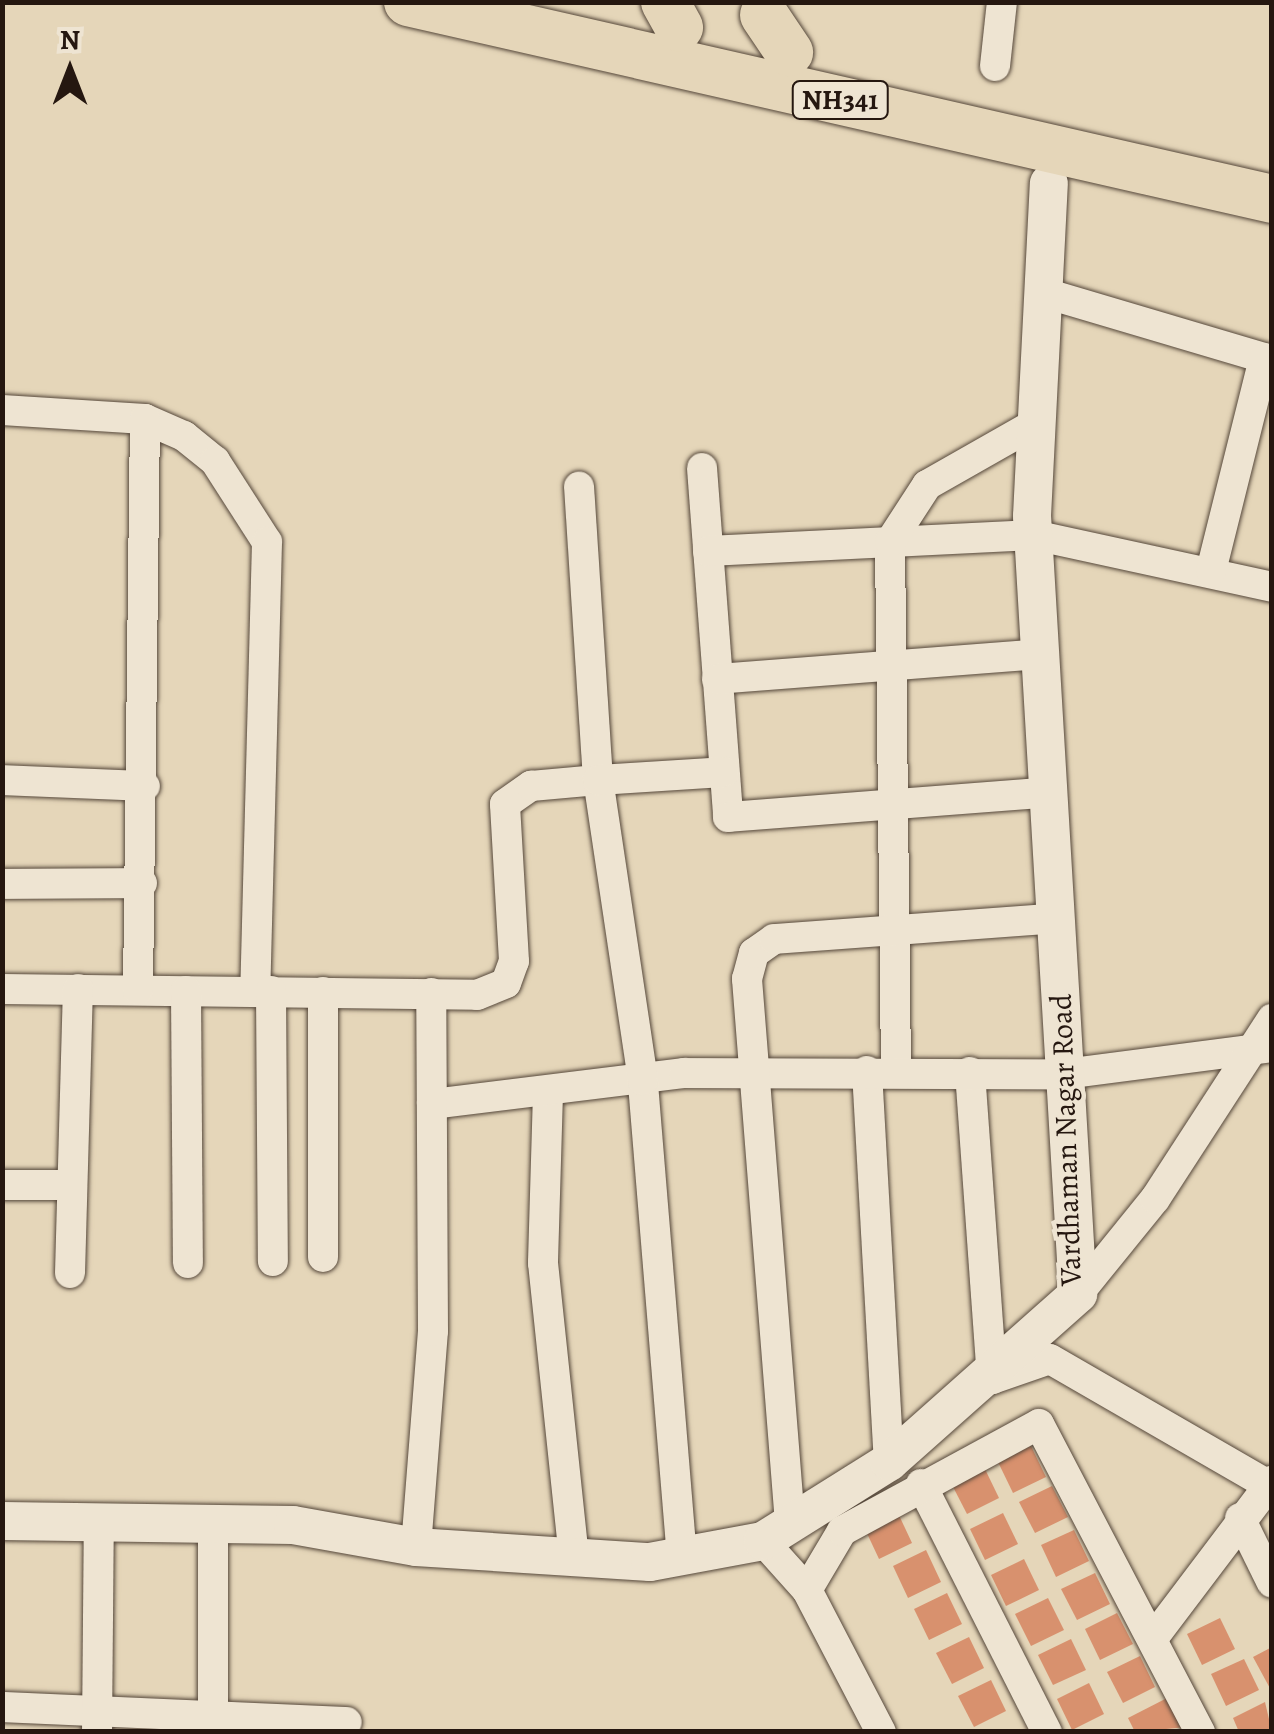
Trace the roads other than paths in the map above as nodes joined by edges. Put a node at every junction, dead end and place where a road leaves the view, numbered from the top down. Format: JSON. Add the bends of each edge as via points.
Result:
{"nodes":[{"id":1,"x":408,"y":2,"type":"edge"},
{"id":2,"x":1002,"y":2,"type":"edge"},
{"id":3,"x":995,"y":66,"type":"dead end"},
{"id":4,"x":1049,"y":184,"type":"dead end"},
{"id":5,"x":1272,"y":199,"type":"edge"},
{"id":6,"x":1041,"y":292,"type":"junction"},
{"id":7,"x":1268,"y":359,"type":"edge"},
{"id":8,"x":2,"y":410,"type":"edge"},
{"id":9,"x":145,"y":418,"type":"junction"},
{"id":10,"x":1036,"y":424,"type":"junction"},
{"id":11,"x":702,"y":468,"type":"dead end"},
{"id":12,"x":578,"y":487,"type":"dead end"},
{"id":13,"x":1034,"y":535,"type":"junction"},
{"id":14,"x":890,"y":542,"type":"junction"},
{"id":15,"x":708,"y":551,"type":"junction"},
{"id":16,"x":1211,"y":571,"type":"junction"},
{"id":17,"x":1272,"y":587,"type":"edge"},
{"id":18,"x":1042,"y":654,"type":"junction"},
{"id":19,"x":893,"y":665,"type":"junction"},
{"id":20,"x":717,"y":678,"type":"junction"},
{"id":21,"x":724,"y":772,"type":"junction"},
{"id":22,"x":2,"y":780,"type":"edge"},
{"id":23,"x":598,"y":780,"type":"junction"},
{"id":24,"x":145,"y":786,"type":"junction"},
{"id":25,"x":1051,"y":792,"type":"junction"},
{"id":26,"x":887,"y":800,"type":"junction"},
{"id":27,"x":142,"y":883,"type":"junction"},
{"id":28,"x":2,"y":884,"type":"edge"},
{"id":29,"x":1058,"y":918,"type":"junction"},
{"id":30,"x":891,"y":926,"type":"junction"},
{"id":31,"x":2,"y":989,"type":"edge"},
{"id":32,"x":78,"y":989,"type":"junction"},
{"id":33,"x":138,"y":990,"type":"junction"},
{"id":34,"x":186,"y":990,"type":"junction"},
{"id":35,"x":263,"y":991,"type":"junction"},
{"id":36,"x":323,"y":992,"type":"junction"},
{"id":37,"x":431,"y":993,"type":"junction"},
{"id":38,"x":1272,"y":1019,"type":"edge"},
{"id":39,"x":1263,"y":1047,"type":"edge"},
{"id":40,"x":882,"y":1071,"type":"junction"},
{"id":41,"x":756,"y":1072,"type":"junction"},
{"id":42,"x":970,"y":1072,"type":"junction"},
{"id":43,"x":1065,"y":1074,"type":"junction"},
{"id":44,"x":643,"y":1080,"type":"junction"},
{"id":45,"x":548,"y":1093,"type":"junction"},
{"id":46,"x":432,"y":1104,"type":"junction"},
{"id":47,"x":2,"y":1184,"type":"edge"},
{"id":48,"x":70,"y":1185,"type":"junction"},
{"id":49,"x":323,"y":1257,"type":"dead end"},
{"id":50,"x":273,"y":1261,"type":"dead end"},
{"id":51,"x":188,"y":1263,"type":"dead end"},
{"id":52,"x":70,"y":1273,"type":"dead end"},
{"id":53,"x":1078,"y":1294,"type":"junction"},
{"id":54,"x":992,"y":1379,"type":"junction"},
{"id":55,"x":889,"y":1462,"type":"junction"},
{"id":56,"x":921,"y":1484,"type":"junction"},
{"id":57,"x":1271,"y":1485,"type":"edge"},
{"id":58,"x":1240,"y":1518,"type":"junction"},
{"id":59,"x":2,"y":1521,"type":"edge"},
{"id":60,"x":100,"y":1522,"type":"junction"},
{"id":61,"x":214,"y":1524,"type":"junction"},
{"id":62,"x":776,"y":1532,"type":"junction"},
{"id":63,"x":416,"y":1547,"type":"junction"},
{"id":64,"x":574,"y":1557,"type":"junction"},
{"id":65,"x":682,"y":1558,"type":"junction"},
{"id":66,"x":1272,"y":1583,"type":"edge"},
{"id":67,"x":806,"y":1590,"type":"junction"},
{"id":68,"x":1154,"y":1637,"type":"junction"},
{"id":69,"x":2,"y":1707,"type":"edge"},
{"id":70,"x":97,"y":1720,"type":"edge"},
{"id":71,"x":348,"y":1722,"type":"dead end"},
{"id":72,"x":213,"y":1723,"type":"edge"},
{"id":73,"x":881,"y":1732,"type":"edge"},
{"id":74,"x":1046,"y":1732,"type":"edge"},
{"id":75,"x":1200,"y":1732,"type":"edge"}],
"edges":[{"from":1,"to":5,"type":"highway","number":"NH341"},
{"from":2,"to":3,"type":"street"},
{"from":4,"to":6,"type":"street","name":"Vardhaman Nagar Road"},
{"from":6,"to":7,"type":"street"},
{"from":6,"to":10,"type":"street","name":"Vardhaman Nagar Road"},
{"from":7,"to":16,"type":"street"},
{"from":8,"to":9,"type":"street"},
{"from":9,"to":24,"type":"street"},
{"from":9,"to":35,"type":"street","via":[[216,462],[266,542]]},
{"from":10,"to":13,"type":"street","name":"Vardhaman Nagar Road"},
{"from":10,"to":14,"type":"street","via":[[927,485]]},
{"from":11,"to":15,"type":"street"},
{"from":12,"to":23,"type":"street"},
{"from":13,"to":14,"type":"street"},
{"from":13,"to":16,"type":"street"},
{"from":13,"to":18,"type":"street","name":"Vardhaman Nagar Road"},
{"from":14,"to":15,"type":"street"},
{"from":14,"to":19,"type":"street"},
{"from":15,"to":20,"type":"street"},
{"from":16,"to":17,"type":"street"},
{"from":18,"to":19,"type":"street"},
{"from":18,"to":25,"type":"street","name":"Vardhaman Nagar Road"},
{"from":19,"to":20,"type":"street"},
{"from":19,"to":26,"type":"street"},
{"from":20,"to":21,"type":"street"},
{"from":21,"to":23,"type":"street"},
{"from":21,"to":26,"type":"street","via":[[728,817]]},
{"from":22,"to":24,"type":"street"},
{"from":23,"to":37,"type":"street","via":[[531,786],[505,804],[512,974],[477,996]]},
{"from":23,"to":44,"type":"street"},
{"from":24,"to":27,"type":"street"},
{"from":25,"to":26,"type":"street"},
{"from":25,"to":29,"type":"street","name":"Vardhaman Nagar Road"},
{"from":26,"to":30,"type":"street"},
{"from":27,"to":28,"type":"street"},
{"from":27,"to":33,"type":"street"},
{"from":29,"to":30,"type":"street"},
{"from":29,"to":43,"type":"street","name":"Vardhaman Nagar Road"},
{"from":30,"to":40,"type":"street"},
{"from":30,"to":41,"type":"street","via":[[774,939],[754,952],[746,979]]},
{"from":31,"to":32,"type":"street"},
{"from":32,"to":33,"type":"street"},
{"from":32,"to":48,"type":"street"},
{"from":33,"to":34,"type":"street"},
{"from":34,"to":35,"type":"street"},
{"from":34,"to":51,"type":"street"},
{"from":35,"to":36,"type":"street"},
{"from":35,"to":50,"type":"street"},
{"from":36,"to":37,"type":"street"},
{"from":36,"to":49,"type":"street"},
{"from":37,"to":46,"type":"street"},
{"from":38,"to":39,"type":"street"},
{"from":39,"to":43,"type":"street"},
{"from":39,"to":53,"type":"street"},
{"from":40,"to":41,"type":"street"},
{"from":40,"to":42,"type":"street"},
{"from":40,"to":55,"type":"street"},
{"from":41,"to":44,"type":"street"},
{"from":41,"to":62,"type":"street"},
{"from":42,"to":43,"type":"street"},
{"from":42,"to":54,"type":"street"},
{"from":43,"to":53,"type":"street","name":"Vardhaman Nagar Road"},
{"from":44,"to":45,"type":"street"},
{"from":44,"to":65,"type":"street"},
{"from":45,"to":46,"type":"street"},
{"from":45,"to":64,"type":"street","via":[[544,1263]]},
{"from":46,"to":63,"type":"street","via":[[433,1331]]},
{"from":47,"to":48,"type":"street"},
{"from":48,"to":52,"type":"street"},
{"from":53,"to":54,"type":"street","name":"Vardhaman Nagar Road"},
{"from":54,"to":55,"type":"street","name":"Vardhaman Nagar Road"},
{"from":54,"to":57,"type":"street","via":[[1050,1359]]},
{"from":55,"to":62,"type":"street","name":"Vardhaman Nagar Road"},
{"from":56,"to":67,"type":"street","via":[[842,1531]]},
{"from":56,"to":68,"type":"street","via":[[1040,1424]]},
{"from":56,"to":74,"type":"street"},
{"from":57,"to":58,"type":"street"},
{"from":58,"to":66,"type":"street"},
{"from":58,"to":68,"type":"street"},
{"from":59,"to":60,"type":"street","name":"Vardhaman Nagar Road"},
{"from":60,"to":61,"type":"street","name":"Vardhaman Nagar Road"},
{"from":60,"to":70,"type":"street"},
{"from":61,"to":63,"type":"street","name":"Vardhaman Nagar Road","via":[[293,1525]]},
{"from":61,"to":72,"type":"street"},
{"from":62,"to":65,"type":"street","name":"Vardhaman Nagar Road"},
{"from":62,"to":67,"type":"street"},
{"from":63,"to":64,"type":"street","name":"Vardhaman Nagar Road"},
{"from":64,"to":65,"type":"street","name":"Vardhaman Nagar Road"},
{"from":67,"to":73,"type":"street"},
{"from":68,"to":75,"type":"street"},
{"from":69,"to":70,"type":"street"},
{"from":70,"to":72,"type":"street"},
{"from":71,"to":72,"type":"street"}]}
